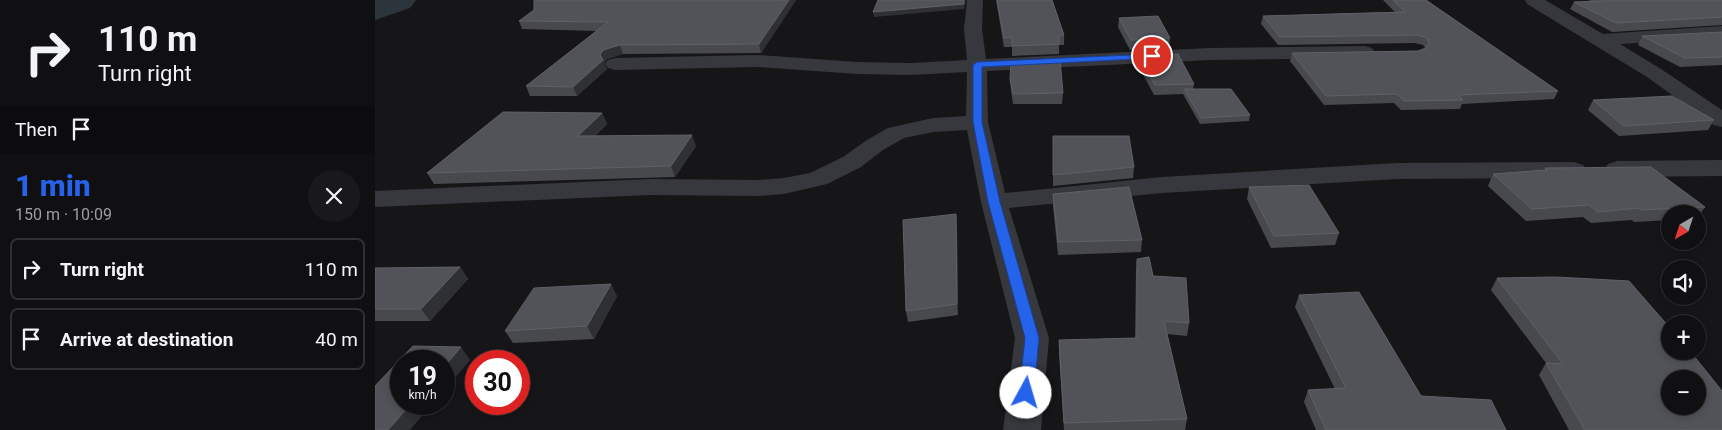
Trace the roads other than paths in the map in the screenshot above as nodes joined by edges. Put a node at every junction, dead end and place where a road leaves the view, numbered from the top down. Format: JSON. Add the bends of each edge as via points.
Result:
{"nodes":[{"id":1,"x":975,"y":0,"type":"edge"},
{"id":2,"x":1533,"y":0,"type":"edge"},
{"id":3,"x":1722,"y":32,"type":"edge"},
{"id":4,"x":1601,"y":40,"type":"junction"},
{"id":5,"x":1385,"y":52,"type":"edge"},
{"id":6,"x":615,"y":64,"type":"dead end"},
{"id":7,"x":977,"y":65,"type":"junction"},
{"id":8,"x":1722,"y":120,"type":"edge"},
{"id":9,"x":977,"y":122,"type":"junction"},
{"id":10,"x":1722,"y":168,"type":"edge"},
{"id":11,"x":375,"y":199,"type":"edge"},
{"id":12,"x":994,"y":202,"type":"junction"},
{"id":13,"x":1022,"y":430,"type":"edge"}],
"edges":[{"from":1,"to":7,"type":"street","via":[[973,29]]},
{"from":2,"to":4,"type":"street"},
{"from":3,"to":4,"type":"street"},
{"from":4,"to":8,"type":"street"},
{"from":5,"to":7,"type":"street","via":[[1210,54]]},
{"from":6,"to":7,"type":"street","via":[[757,61],[910,69]]},
{"from":7,"to":9,"type":"street"},
{"from":9,"to":11,"type":"street","via":[[933,125],[895,133],[852,162],[818,179],[784,186],[650,187]]},
{"from":9,"to":12,"type":"street"},
{"from":10,"to":12,"type":"street","via":[[1397,171],[1162,185]]},
{"from":12,"to":13,"type":"street","via":[[1032,338]]}]}
